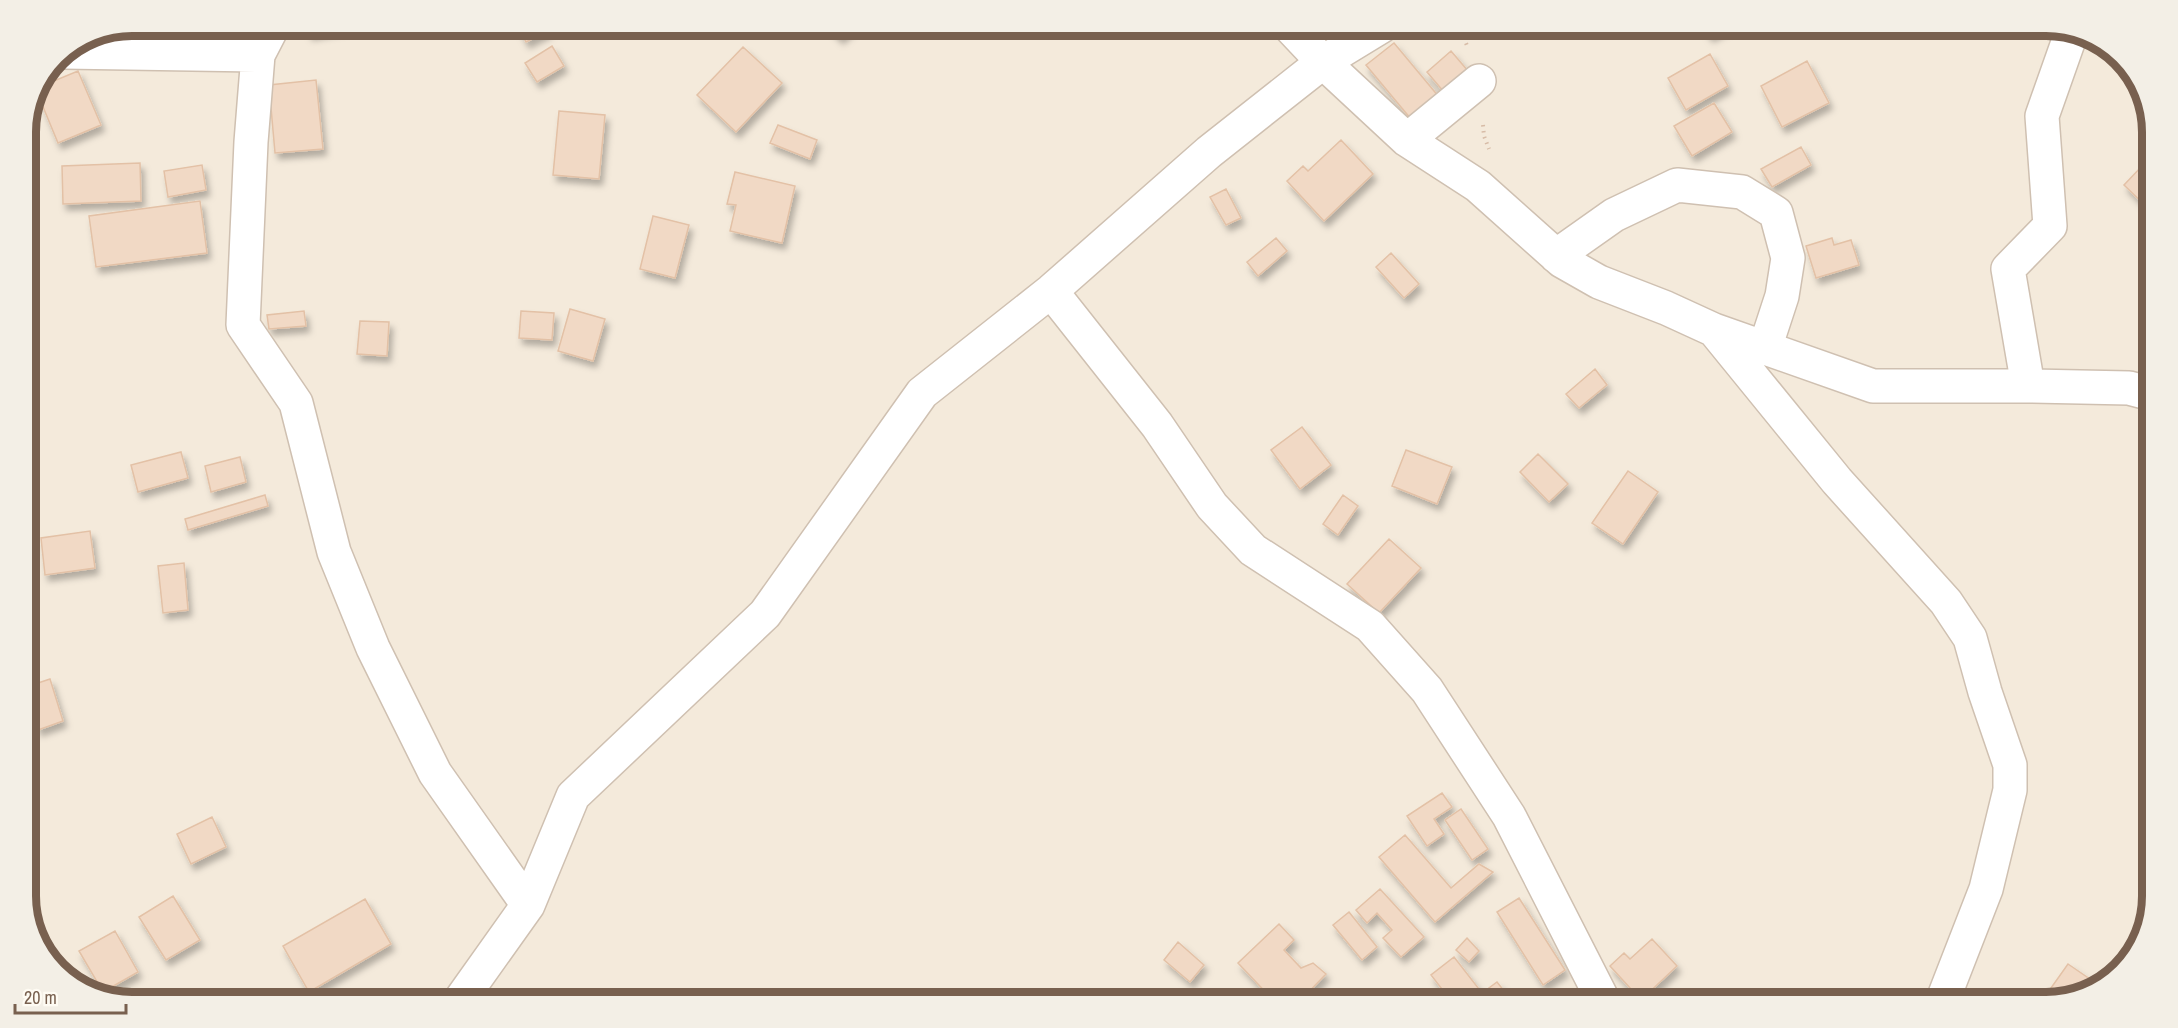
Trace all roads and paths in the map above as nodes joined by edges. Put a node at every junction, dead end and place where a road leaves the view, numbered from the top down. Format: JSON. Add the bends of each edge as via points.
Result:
{"nodes":[{"id":1,"x":268,"y":36,"type":"edge"},
{"id":2,"x":1298,"y":36,"type":"edge"},
{"id":3,"x":1366,"y":36,"type":"edge"},
{"id":4,"x":1463,"y":36,"type":"edge"},
{"id":5,"x":2069,"y":39,"type":"edge"},
{"id":6,"x":80,"y":52,"type":"edge"},
{"id":7,"x":258,"y":55,"type":"junction"},
{"id":8,"x":1323,"y":62,"type":"junction"},
{"id":9,"x":1479,"y":81,"type":"junction"},
{"id":10,"x":1407,"y":140,"type":"junction"},
{"id":11,"x":1491,"y":155,"type":"dead end"},
{"id":12,"x":1556,"y":256,"type":"junction"},
{"id":13,"x":1051,"y":291,"type":"junction"},
{"id":14,"x":1714,"y":330,"type":"junction"},
{"id":15,"x":1765,"y":348,"type":"junction"},
{"id":16,"x":2028,"y":386,"type":"junction"},
{"id":17,"x":2142,"y":391,"type":"edge"},
{"id":18,"x":528,"y":905,"type":"junction"},
{"id":19,"x":466,"y":992,"type":"edge"},
{"id":20,"x":1599,"y":992,"type":"edge"},
{"id":21,"x":1946,"y":992,"type":"edge"}],
"edges":[{"from":1,"to":7,"type":"street"},
{"from":2,"to":8,"type":"street"},
{"from":3,"to":8,"type":"street"},
{"from":4,"to":9,"type":"path"},
{"from":5,"to":16,"type":"street","via":[[2042,116],[2050,226],[2008,269]]},
{"from":6,"to":7,"type":"street"},
{"from":7,"to":18,"type":"street","via":[[243,325],[296,403],[334,552],[373,648],[435,773]]},
{"from":8,"to":10,"type":"street"},
{"from":8,"to":13,"type":"street","via":[[1209,152]]},
{"from":9,"to":10,"type":"street"},
{"from":9,"to":11,"type":"path","via":[[1484,136]]},
{"from":10,"to":12,"type":"street","via":[[1478,186]]},
{"from":12,"to":14,"type":"street","via":[[1599,282]]},
{"from":12,"to":15,"type":"street","via":[[1614,215],[1677,185],[1742,192],[1776,213],[1788,258],[1782,296]]},
{"from":13,"to":18,"type":"street","via":[[922,393],[765,614],[573,796]]},
{"from":13,"to":20,"type":"street","via":[[1156,425],[1212,506],[1253,550],[1370,626],[1427,690],[1509,816]]},
{"from":14,"to":15,"type":"street"},
{"from":14,"to":21,"type":"street","via":[[1837,481],[1946,602],[1970,638],[2010,765],[2010,790],[1986,889]]},
{"from":15,"to":16,"type":"street","via":[[1873,386]]},
{"from":16,"to":17,"type":"street"},
{"from":18,"to":19,"type":"street"}]}
